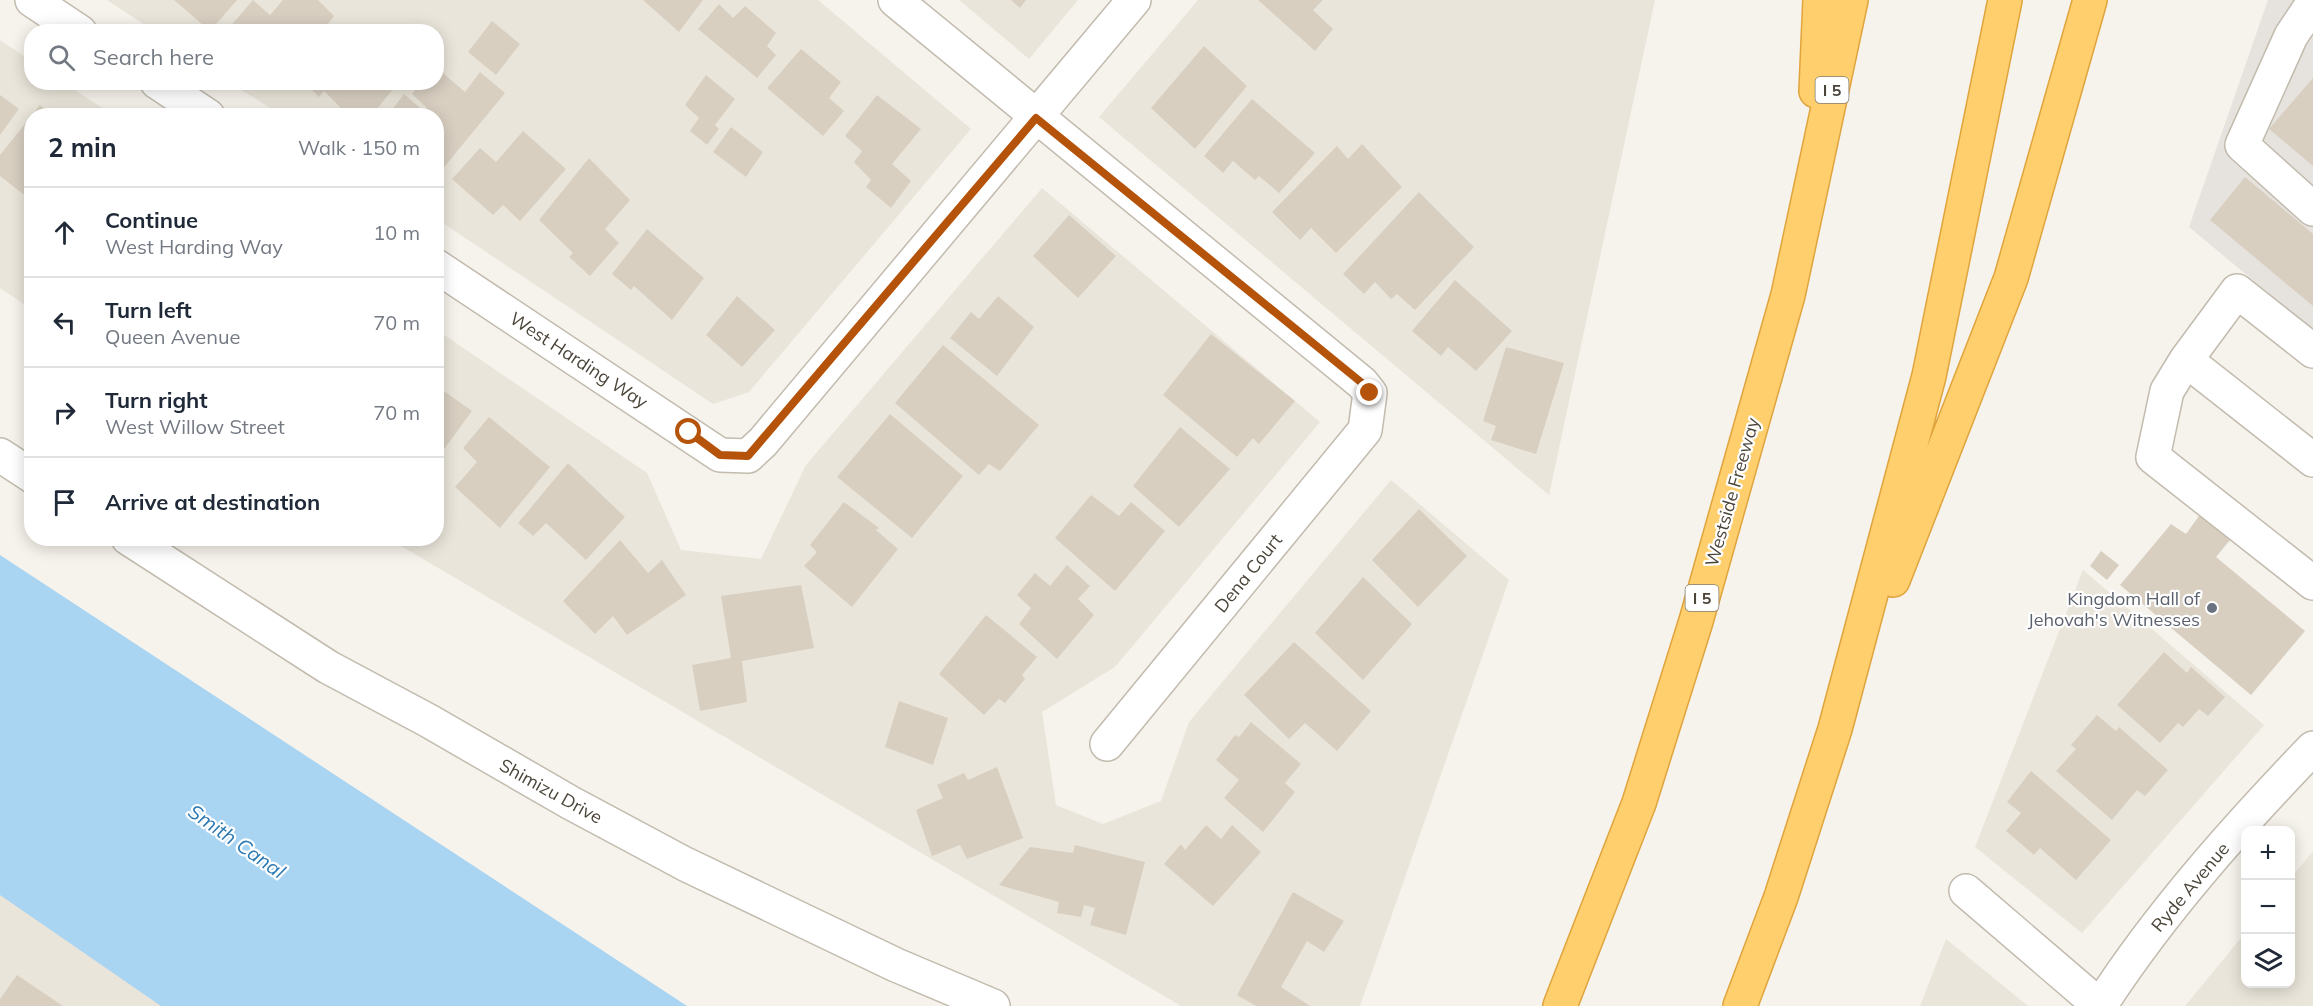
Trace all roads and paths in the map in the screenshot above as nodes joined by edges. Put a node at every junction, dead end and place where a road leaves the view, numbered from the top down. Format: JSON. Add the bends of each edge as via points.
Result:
{"nodes":[{"id":1,"x":32,"y":0,"type":"edge"},
{"id":2,"x":894,"y":0,"type":"edge"},
{"id":3,"x":1134,"y":0,"type":"edge"},
{"id":4,"x":1820,"y":0,"type":"edge"},
{"id":5,"x":1851,"y":0,"type":"edge"},
{"id":6,"x":2005,"y":0,"type":"edge"},
{"id":7,"x":2090,"y":0,"type":"edge"},
{"id":8,"x":2313,"y":3,"type":"edge"},
{"id":9,"x":68,"y":24,"type":"edge"},
{"id":10,"x":2302,"y":45,"type":"edge"},
{"id":11,"x":169,"y":90,"type":"edge"},
{"id":12,"x":196,"y":108,"type":"edge"},
{"id":13,"x":1036,"y":118,"type":"junction"},
{"id":14,"x":1812,"y":179,"type":"junction"},
{"id":15,"x":2313,"y":209,"type":"edge"},
{"id":16,"x":444,"y":271,"type":"edge"},
{"id":17,"x":2313,"y":351,"type":"edge"},
{"id":18,"x":2186,"y":360,"type":"junction"},
{"id":19,"x":0,"y":455,"type":"edge"},
{"id":20,"x":2313,"y":460,"type":"edge"},
{"id":21,"x":24,"y":471,"type":"edge"},
{"id":22,"x":140,"y":546,"type":"edge"},
{"id":23,"x":2313,"y":583,"type":"edge"},
{"id":24,"x":1835,"y":729,"type":"junction"},
{"id":25,"x":1107,"y":744,"type":"dead end"},
{"id":26,"x":2313,"y":748,"type":"edge"},
{"id":27,"x":1966,"y":891,"type":"dead end"},
{"id":28,"x":993,"y":1006,"type":"edge"},
{"id":29,"x":1560,"y":1006,"type":"edge"},
{"id":30,"x":1740,"y":1006,"type":"edge"},
{"id":31,"x":2100,"y":1006,"type":"edge"}],
"edges":[{"from":1,"to":9,"type":"street"},
{"from":2,"to":13,"type":"street"},
{"from":3,"to":13,"type":"street"},
{"from":4,"to":14,"type":"highway"},
{"from":5,"to":14,"type":"highway","name":"Westside Freeway","number":"I 5"},
{"from":6,"to":24,"type":"highway","via":[[1929,376]]},
{"from":7,"to":24,"type":"highway","via":[[2012,278]]},
{"from":8,"to":10,"type":"street"},
{"from":10,"to":15,"type":"street","via":[[2242,146]]},
{"from":11,"to":12,"type":"street"},
{"from":13,"to":16,"type":"street","name":"West Harding Way","via":[[748,456],[720,455]]},
{"from":13,"to":25,"type":"street","name":"Dena Court","via":[[1370,393],[1365,430]]},
{"from":14,"to":29,"type":"highway","name":"Westside Freeway","number":"I 5","via":[[1788,295],[1692,632],[1639,803]]},
{"from":17,"to":18,"type":"street","via":[[2237,291]]},
{"from":18,"to":20,"type":"street"},
{"from":18,"to":23,"type":"street","via":[[2167,391],[2153,457]]},
{"from":19,"to":21,"type":"street"},
{"from":22,"to":28,"type":"street","name":"Shimizu Drive","via":[[328,667],[571,803],[696,870],[896,965]]},
{"from":24,"to":30,"type":"highway","via":[[1781,897]]},
{"from":26,"to":31,"type":"street","name":"Ryde Avenue","via":[[2139,946]]},
{"from":27,"to":31,"type":"street"}]}
